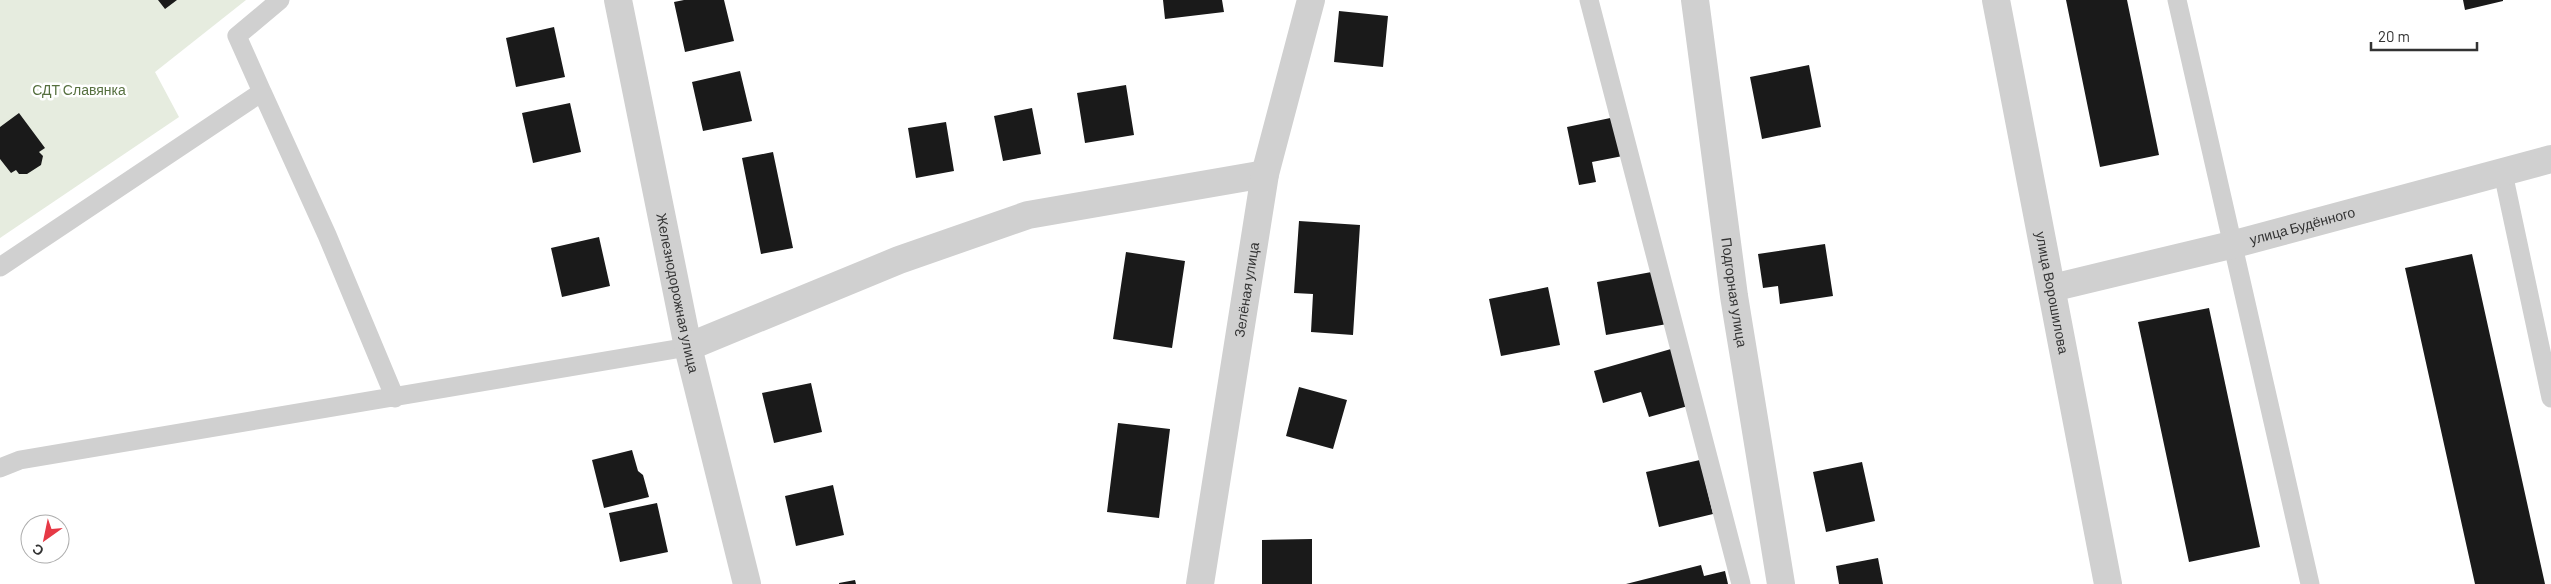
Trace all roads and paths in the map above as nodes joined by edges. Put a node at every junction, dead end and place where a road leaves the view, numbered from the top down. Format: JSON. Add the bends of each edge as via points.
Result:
{"nodes":[{"id":1,"x":280,"y":0,"type":"edge"},
{"id":2,"x":618,"y":0,"type":"edge"},
{"id":3,"x":1311,"y":0,"type":"edge"},
{"id":4,"x":1589,"y":0,"type":"edge"},
{"id":5,"x":1694,"y":0,"type":"edge"},
{"id":6,"x":1996,"y":0,"type":"edge"},
{"id":7,"x":2177,"y":0,"type":"edge"},
{"id":8,"x":262,"y":92,"type":"junction"},
{"id":9,"x":2551,"y":159,"type":"edge"},
{"id":10,"x":2503,"y":173,"type":"junction"},
{"id":11,"x":1265,"y":174,"type":"junction"},
{"id":12,"x":2231,"y":245,"type":"junction"},
{"id":13,"x":0,"y":266,"type":"edge"},
{"id":14,"x":2052,"y":288,"type":"junction"},
{"id":15,"x":688,"y":347,"type":"junction"},
{"id":16,"x":394,"y":398,"type":"junction"},
{"id":17,"x":2551,"y":398,"type":"edge"},
{"id":18,"x":0,"y":468,"type":"edge"},
{"id":19,"x":747,"y":584,"type":"edge"},
{"id":20,"x":1200,"y":584,"type":"edge"},
{"id":21,"x":1741,"y":584,"type":"edge"},
{"id":22,"x":1781,"y":584,"type":"edge"},
{"id":23,"x":2108,"y":584,"type":"edge"},
{"id":24,"x":2310,"y":584,"type":"edge"}],
"edges":[{"from":1,"to":8,"type":"lane","via":[[237,36]]},
{"from":2,"to":15,"type":"street","name":"Железнодорожная улица"},
{"from":3,"to":11,"type":"street","name":"Зелёная улица"},
{"from":4,"to":21,"type":"lane"},
{"from":5,"to":22,"type":"street","name":"Подгорная улица","via":[[1734,296]]},
{"from":6,"to":14,"type":"street","name":"улица Ворошилова"},
{"from":7,"to":12,"type":"lane"},
{"from":8,"to":13,"type":"lane"},
{"from":8,"to":16,"type":"lane","via":[[327,235]]},
{"from":9,"to":10,"type":"street","name":"улица Будённого"},
{"from":10,"to":12,"type":"street","name":"улица Будённого"},
{"from":10,"to":17,"type":"lane"},
{"from":11,"to":15,"type":"street","via":[[1028,215],[899,260]]},
{"from":11,"to":20,"type":"street","name":"Зелёная улица"},
{"from":12,"to":14,"type":"street","name":"улица Будённого"},
{"from":12,"to":24,"type":"lane"},
{"from":14,"to":23,"type":"street","name":"улица Ворошилова"},
{"from":15,"to":16,"type":"lane"},
{"from":15,"to":19,"type":"street","name":"Железнодорожная улица"},
{"from":16,"to":18,"type":"lane","via":[[20,460]]}]}
